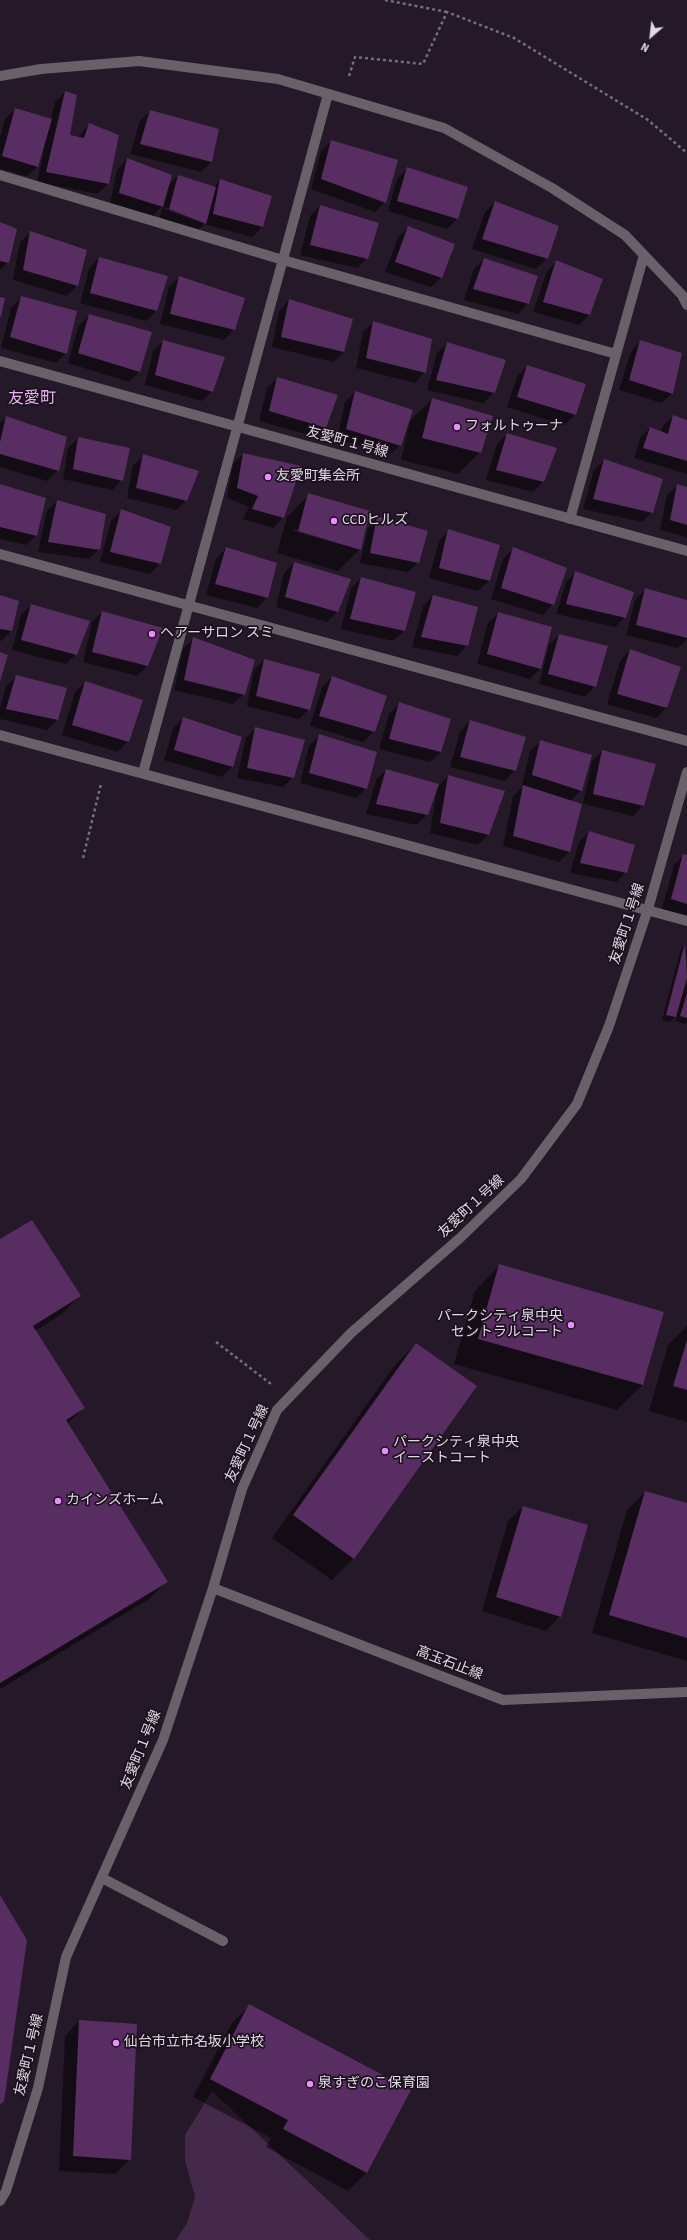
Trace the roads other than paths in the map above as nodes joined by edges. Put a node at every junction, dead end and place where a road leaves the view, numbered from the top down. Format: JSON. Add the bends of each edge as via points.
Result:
{"nodes":[{"id":1,"x":0,"y":76,"type":"edge"},
{"id":2,"x":328,"y":94,"type":"junction"},
{"id":3,"x":0,"y":175,"type":"edge"},
{"id":4,"x":644,"y":255,"type":"junction"},
{"id":5,"x":283,"y":260,"type":"junction"},
{"id":6,"x":687,"y":305,"type":"edge"},
{"id":7,"x":616,"y":354,"type":"junction"},
{"id":8,"x":0,"y":361,"type":"edge"},
{"id":9,"x":237,"y":427,"type":"junction"},
{"id":10,"x":570,"y":519,"type":"junction"},
{"id":11,"x":687,"y":551,"type":"edge"},
{"id":12,"x":0,"y":554,"type":"edge"},
{"id":13,"x":188,"y":606,"type":"junction"},
{"id":14,"x":0,"y":735,"type":"edge"},
{"id":15,"x":687,"y":741,"type":"edge"},
{"id":16,"x":687,"y":772,"type":"edge"},
{"id":17,"x":143,"y":773,"type":"junction"},
{"id":18,"x":648,"y":909,"type":"junction"},
{"id":19,"x":687,"y":921,"type":"edge"},
{"id":20,"x":213,"y":1588,"type":"junction"},
{"id":21,"x":687,"y":1692,"type":"edge"},
{"id":22,"x":102,"y":1878,"type":"junction"},
{"id":23,"x":223,"y":1941,"type":"dead end"},
{"id":24,"x":0,"y":2201,"type":"edge"}],
"edges":[{"from":1,"to":2,"type":"street","via":[[41,69],[139,61],[278,79]]},
{"from":2,"to":4,"type":"street","via":[[444,128],[552,188],[625,235]]},
{"from":2,"to":5,"type":"street"},
{"from":3,"to":5,"type":"street"},
{"from":4,"to":6,"type":"street","via":[[682,295]]},
{"from":4,"to":7,"type":"street"},
{"from":5,"to":7,"type":"street"},
{"from":5,"to":9,"type":"street"},
{"from":7,"to":10,"type":"street"},
{"from":8,"to":9,"type":"street","name":"友愛町１号線"},
{"from":9,"to":10,"type":"street","name":"友愛町１号線"},
{"from":9,"to":13,"type":"street"},
{"from":10,"to":11,"type":"street","name":"友愛町１号線"},
{"from":12,"to":13,"type":"street"},
{"from":13,"to":15,"type":"street"},
{"from":13,"to":17,"type":"street"},
{"from":14,"to":17,"type":"street"},
{"from":16,"to":18,"type":"street","name":"友愛町１号線"},
{"from":17,"to":18,"type":"street"},
{"from":18,"to":19,"type":"street"},
{"from":18,"to":20,"type":"street","name":"友愛町１号線","via":[[609,1026],[577,1104],[521,1179],[460,1238],[351,1333],[277,1410],[242,1489]]},
{"from":20,"to":21,"type":"street","name":"高玉石止線","via":[[503,1700]]},
{"from":20,"to":22,"type":"street","name":"友愛町１号線","via":[[163,1740]]},
{"from":22,"to":23,"type":"street"},
{"from":22,"to":24,"type":"street","name":"友愛町１号線","via":[[66,1957],[38,2088],[6,2191]]}]}
